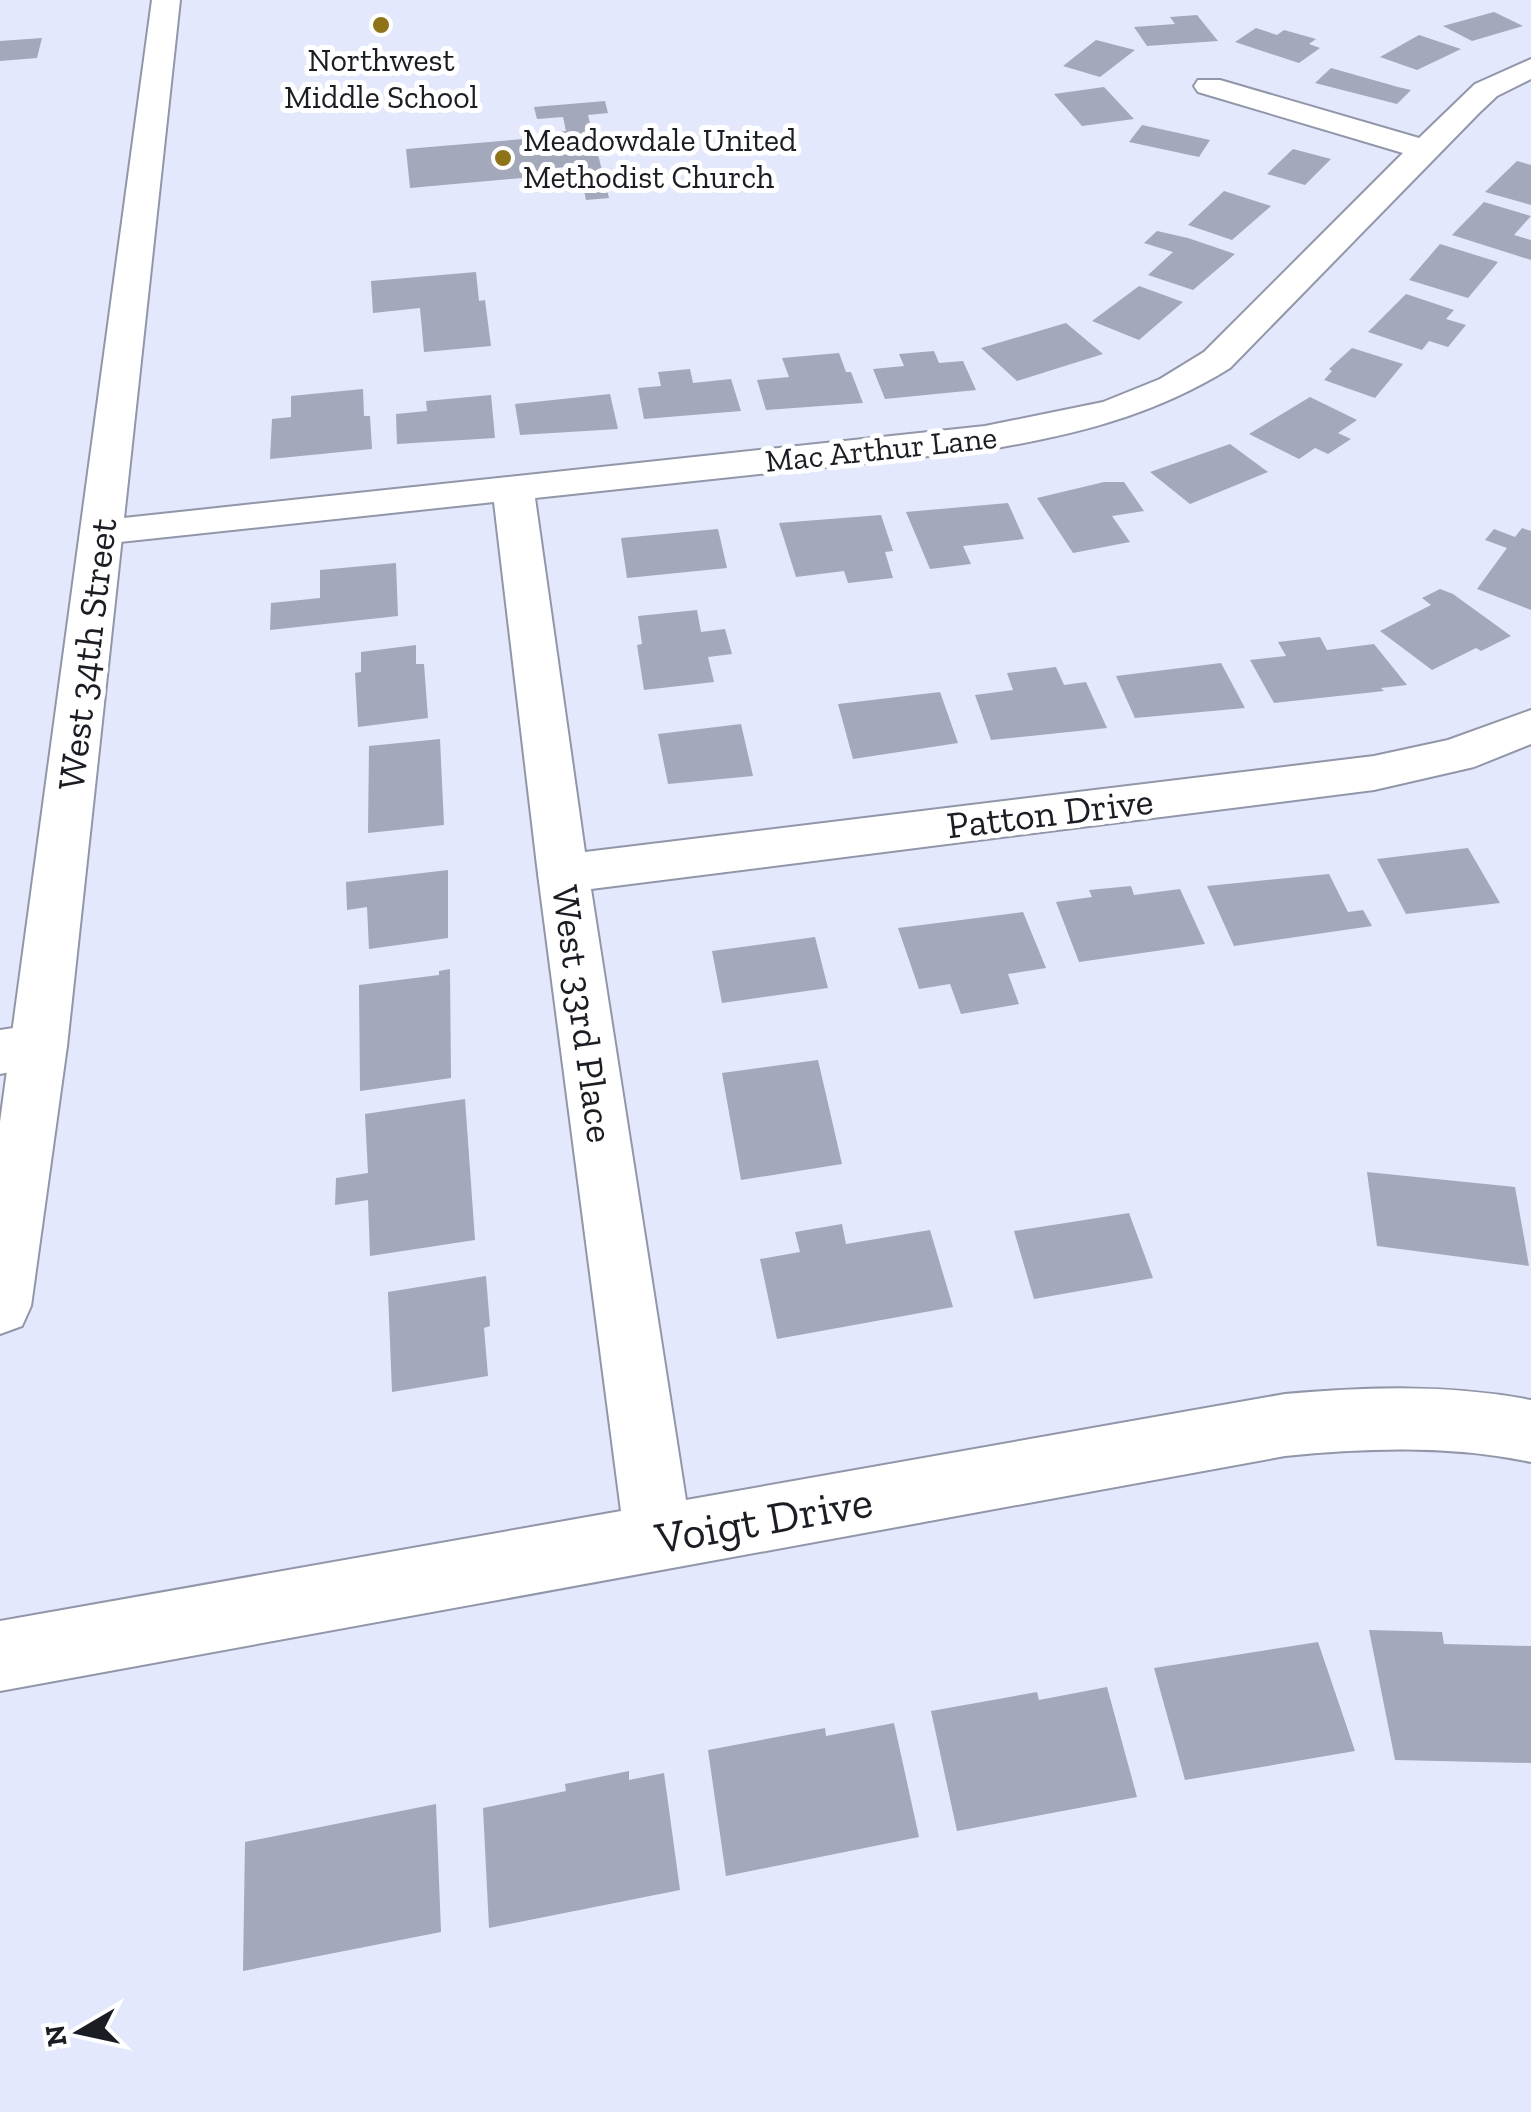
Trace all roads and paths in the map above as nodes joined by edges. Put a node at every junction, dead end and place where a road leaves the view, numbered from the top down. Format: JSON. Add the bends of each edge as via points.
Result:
{"nodes":[{"id":1,"x":166,"y":0,"type":"edge"},
{"id":2,"x":1531,"y":68,"type":"edge"},
{"id":3,"x":1209,"y":86,"type":"dead end"},
{"id":4,"x":1426,"y":150,"type":"junction"},
{"id":5,"x":513,"y":488,"type":"junction"},
{"id":6,"x":101,"y":531,"type":"junction"},
{"id":7,"x":1531,"y":726,"type":"edge"},
{"id":8,"x":563,"y":874,"type":"junction"},
{"id":9,"x":20,"y":1049,"type":"edge"},
{"id":10,"x":0,"y":1306,"type":"edge"},
{"id":11,"x":1531,"y":1431,"type":"edge"},
{"id":12,"x":658,"y":1538,"type":"junction"},
{"id":13,"x":0,"y":1656,"type":"edge"}],
"edges":[{"from":1,"to":6,"type":"street","name":"West 34th Street"},
{"from":2,"to":4,"type":"street","name":"Mac Arthur Lane","via":[[1479,95]]},
{"from":3,"to":4,"type":"street"},
{"from":4,"to":5,"type":"street","name":"Mac Arthur Lane","via":[[1226,353],[1132,405],[1054,428],[985,438]]},
{"from":5,"to":6,"type":"street","name":"Mac Arthur Lane"},
{"from":5,"to":8,"type":"street","name":"West 33rd Place"},
{"from":6,"to":9,"type":"street","name":"West 34th Street"},
{"from":7,"to":8,"type":"street","name":"Patton Drive","via":[[1456,754],[1374,772]]},
{"from":8,"to":12,"type":"street","name":"West 33rd Place"},
{"from":9,"to":10,"type":"street","name":"West 34th Street"},
{"from":11,"to":12,"type":"street","name":"Voigt Drive","via":[[1448,1420],[1348,1418],[1286,1425]]},
{"from":12,"to":13,"type":"street","name":"Voigt Drive"}]}
